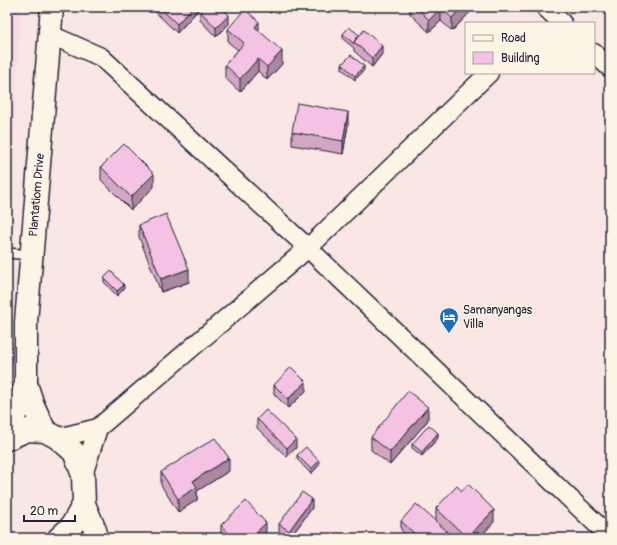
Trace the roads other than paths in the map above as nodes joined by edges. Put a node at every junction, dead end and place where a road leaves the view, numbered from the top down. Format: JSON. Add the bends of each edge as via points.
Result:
{"nodes":[{"id":1,"x":52,"y":7,"type":"edge"},
{"id":2,"x":50,"y":36,"type":"junction"},
{"id":3,"x":595,"y":54,"type":"edge"},
{"id":4,"x":610,"y":68,"type":"edge"},
{"id":5,"x":488,"y":74,"type":"edge"},
{"id":6,"x":308,"y":248,"type":"junction"},
{"id":7,"x":7,"y":253,"type":"edge"},
{"id":8,"x":32,"y":255,"type":"junction"},
{"id":9,"x":26,"y":384,"type":"junction"},
{"id":10,"x":98,"y":428,"type":"junction"},
{"id":11,"x":7,"y":434,"type":"edge"},
{"id":12,"x":52,"y":434,"type":"junction"},
{"id":13,"x":7,"y":439,"type":"edge"},
{"id":14,"x":83,"y":475,"type":"junction"},
{"id":15,"x":84,"y":504,"type":"junction"},
{"id":16,"x":610,"y":537,"type":"edge"},
{"id":17,"x":59,"y":538,"type":"edge"},
{"id":18,"x":97,"y":538,"type":"edge"}],
"edges":[{"from":1,"to":2,"type":"street","name":"Plantatiom Drive"},
{"from":2,"to":6,"type":"street","via":[[101,57]]},
{"from":2,"to":8,"type":"street","name":"Plantatiom Drive"},
{"from":3,"to":4,"type":"street"},
{"from":5,"to":6,"type":"street"},
{"from":6,"to":10,"type":"street"},
{"from":6,"to":16,"type":"street"},
{"from":7,"to":8,"type":"lane"},
{"from":8,"to":9,"type":"street","name":"Plantatiom Drive","via":[[26,322]]},
{"from":9,"to":11,"type":"street"},
{"from":9,"to":12,"type":"street","via":[[33,405]]},
{"from":10,"to":12,"type":"street"},
{"from":10,"to":14,"type":"street"},
{"from":12,"to":13,"type":"street","via":[[27,430]]},
{"from":12,"to":14,"type":"street","via":[[74,452]]},
{"from":14,"to":15,"type":"street"},
{"from":15,"to":17,"type":"street","via":[[71,527]]},
{"from":15,"to":18,"type":"street"}]}
